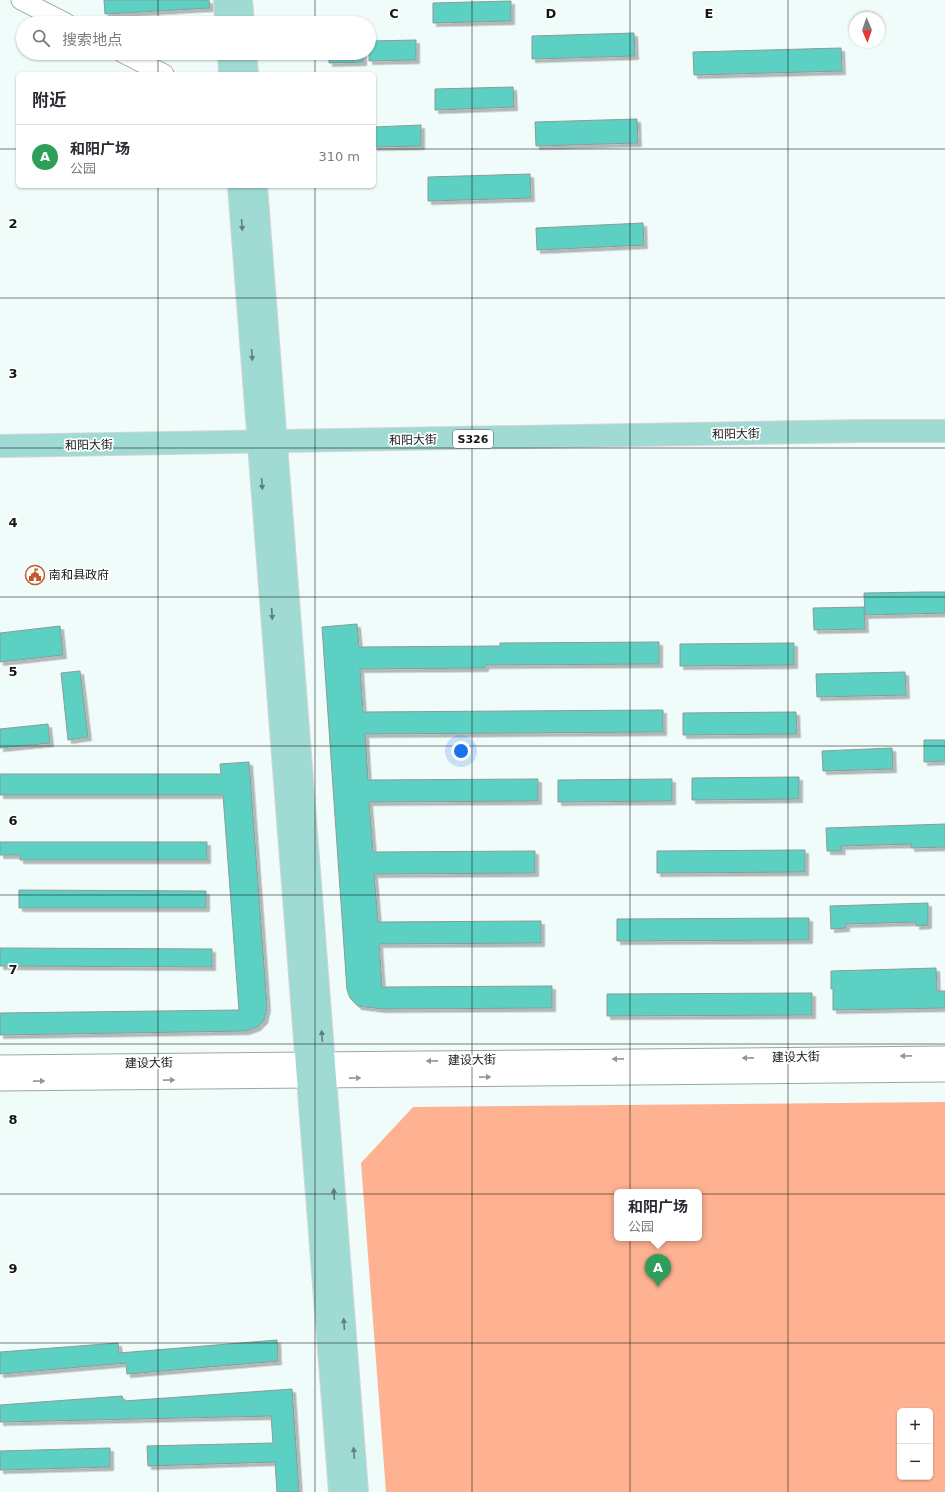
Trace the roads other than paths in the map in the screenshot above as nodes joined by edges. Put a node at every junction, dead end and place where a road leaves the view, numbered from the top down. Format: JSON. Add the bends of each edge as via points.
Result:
{"nodes":[{"id":1,"x":22,"y":0,"type":"edge"},
{"id":2,"x":224,"y":0,"type":"edge"},
{"id":3,"x":241,"y":0,"type":"edge"},
{"id":4,"x":53,"y":16,"type":"edge"},
{"id":5,"x":225,"y":16,"type":"edge"},
{"id":6,"x":242,"y":16,"type":"edge"},
{"id":7,"x":137,"y":60,"type":"edge"},
{"id":8,"x":229,"y":60,"type":"edge"},
{"id":9,"x":246,"y":60,"type":"edge"},
{"id":10,"x":160,"y":72,"type":"edge"},
{"id":11,"x":230,"y":72,"type":"edge"},
{"id":12,"x":247,"y":72,"type":"edge"},
{"id":13,"x":239,"y":188,"type":"edge"},
{"id":14,"x":256,"y":188,"type":"edge"},
{"id":15,"x":945,"y":431,"type":"edge"},
{"id":16,"x":945,"y":442,"type":"edge"},
{"id":17,"x":0,"y":446,"type":"edge"},
{"id":18,"x":267,"y":448,"type":"junction"},
{"id":19,"x":0,"y":457,"type":"edge"},
{"id":20,"x":945,"y":1056,"type":"edge"},
{"id":21,"x":0,"y":1065,"type":"edge"},
{"id":22,"x":316,"y":1070,"type":"junction"},
{"id":23,"x":945,"y":1072,"type":"edge"},
{"id":24,"x":0,"y":1081,"type":"edge"},
{"id":25,"x":340,"y":1492,"type":"edge"},
{"id":26,"x":357,"y":1492,"type":"edge"}],
"edges":[{"from":1,"to":4,"type":"street"},
{"from":2,"to":5,"type":"main road"},
{"from":3,"to":6,"type":"main road"},
{"from":7,"to":10,"type":"street"},
{"from":8,"to":11,"type":"main road"},
{"from":9,"to":12,"type":"main road"},
{"from":13,"to":18,"type":"main road","one_way":true},
{"from":14,"to":18,"type":"main road"},
{"from":15,"to":18,"type":"main road","name":"和阳大街","number":"S326"},
{"from":16,"to":18,"type":"main road","name":"和阳大街","number":"S326"},
{"from":17,"to":18,"type":"main road","name":"和阳大街","number":"S326"},
{"from":18,"to":19,"type":"main road","name":"和阳大街","number":"S326"},
{"from":18,"to":22,"type":"main road"},
{"from":20,"to":22,"type":"street","name":"建设大街","one_way":true},
{"from":21,"to":22,"type":"street","name":"建设大街"},
{"from":22,"to":23,"type":"street","name":"建设大街","one_way":true},
{"from":24,"to":22,"type":"street","name":"建设大街","one_way":true},
{"from":22,"to":25,"type":"main road"},
{"from":26,"to":22,"type":"main road","one_way":true}]}
